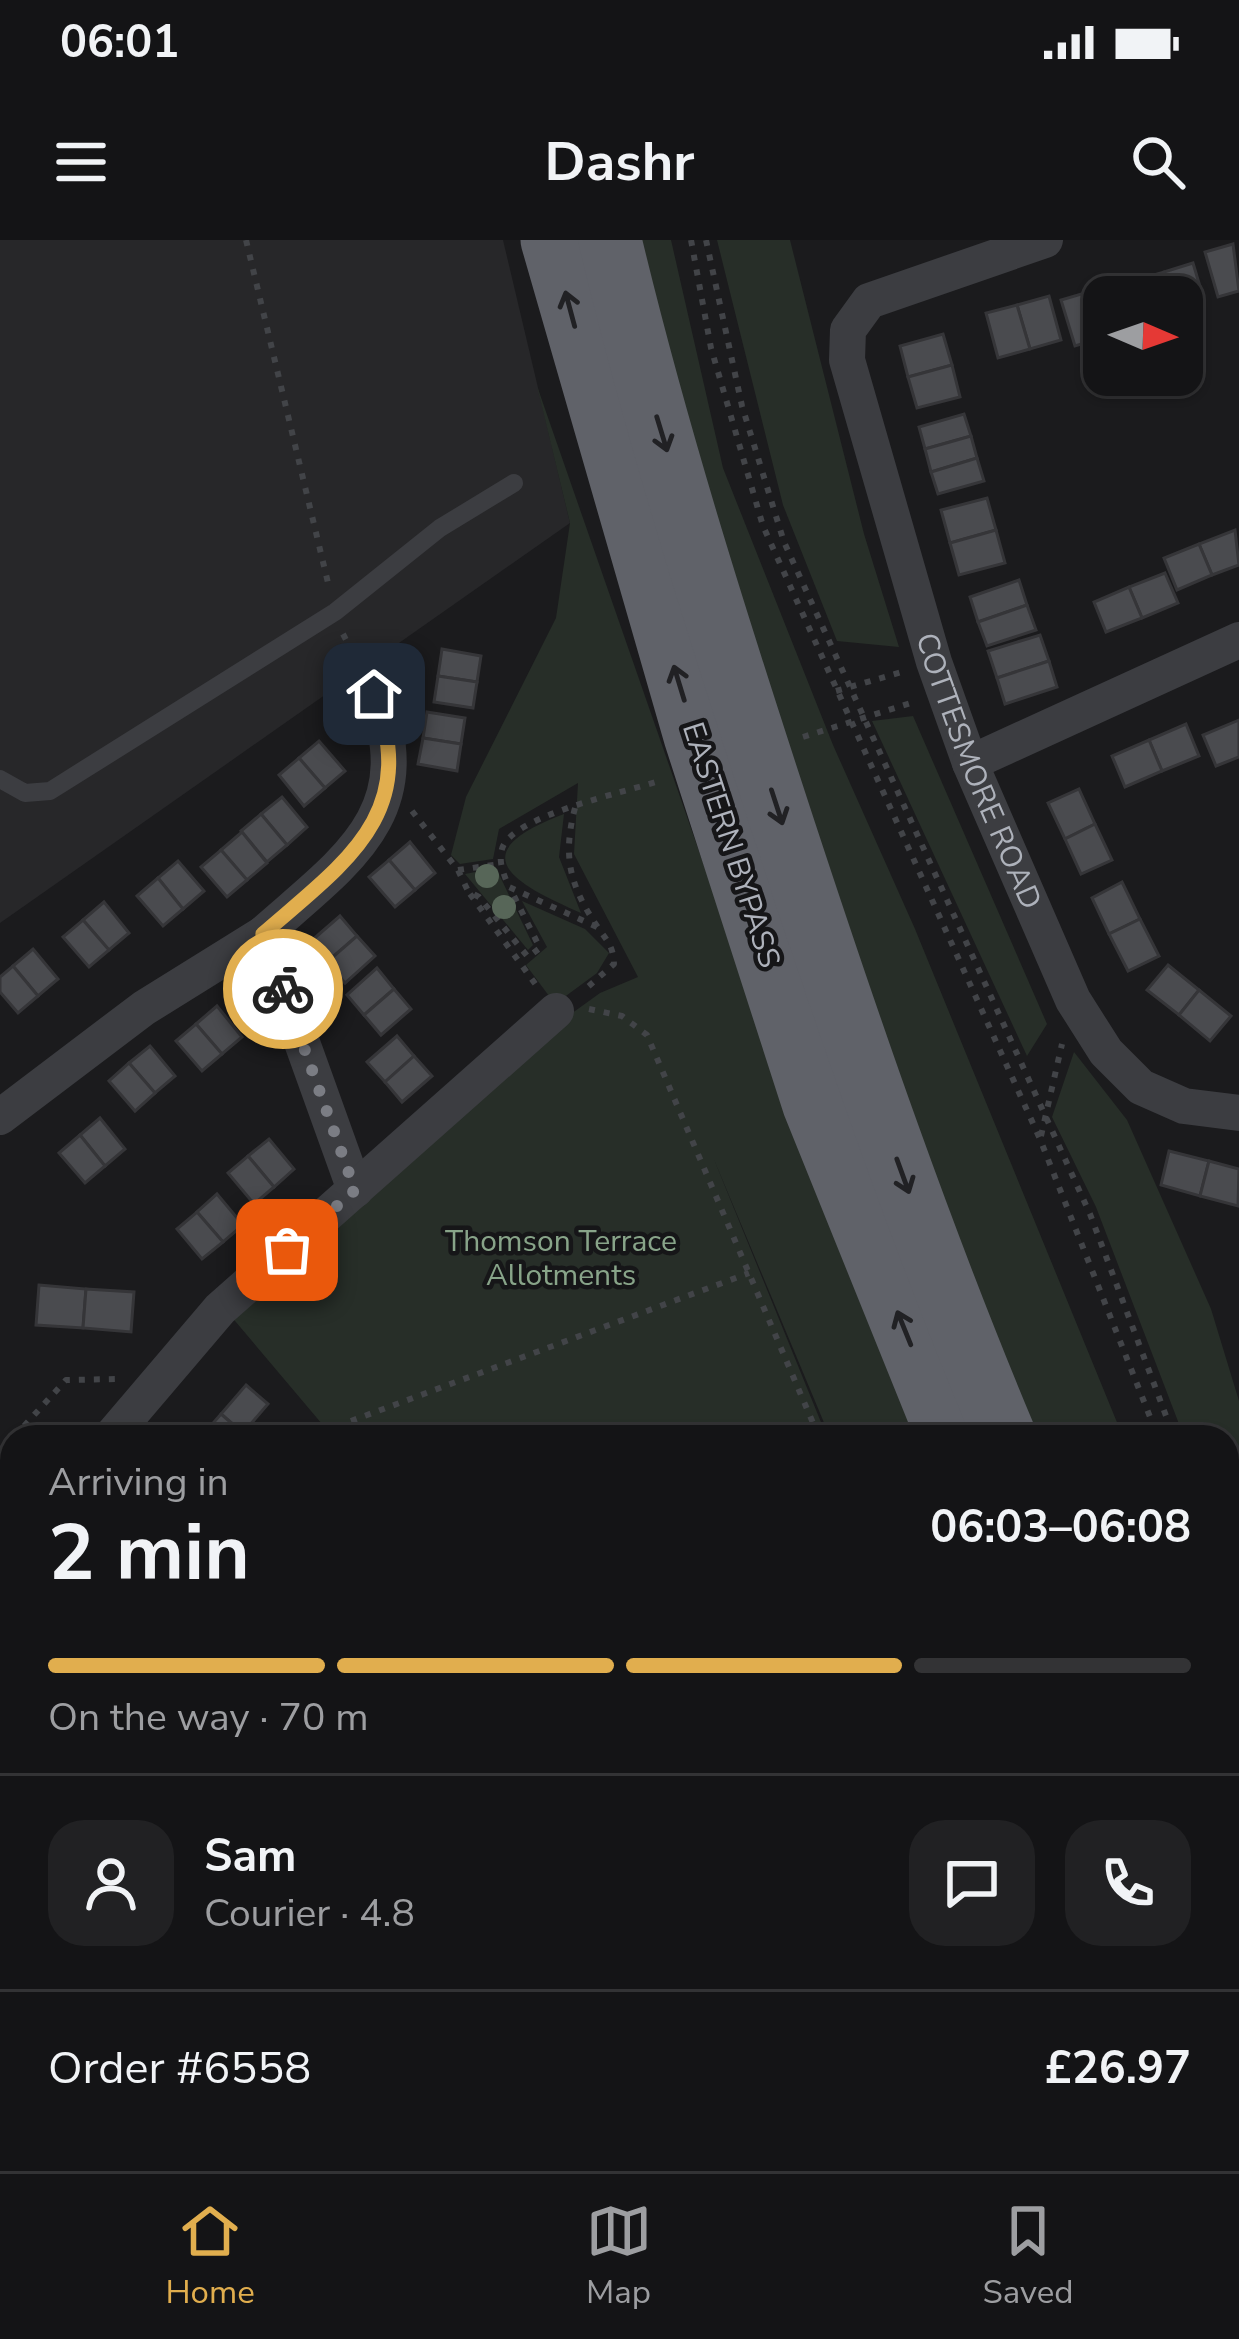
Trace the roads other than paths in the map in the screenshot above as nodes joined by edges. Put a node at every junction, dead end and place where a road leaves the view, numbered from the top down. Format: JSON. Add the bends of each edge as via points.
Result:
{"nodes":[{"id":1,"x":552,"y":240,"type":"edge"},
{"id":2,"x":610,"y":240,"type":"edge"},
{"id":3,"x":1045,"y":240,"type":"edge"},
{"id":4,"x":514,"y":483,"type":"dead end"},
{"id":5,"x":1239,"y":640,"type":"edge"},
{"id":6,"x":374,"y":694,"type":"road end"},
{"id":7,"x":970,"y":763,"type":"junction"},
{"id":8,"x":0,"y":779,"type":"edge"},
{"id":9,"x":263,"y":934,"type":"junction"},
{"id":10,"x":556,"y":1011,"type":"road end"},
{"id":11,"x":1239,"y":1113,"type":"edge"},
{"id":12,"x":0,"y":1118,"type":"edge"},
{"id":13,"x":355,"y":1190,"type":"junction"},
{"id":14,"x":122,"y":1425,"type":"edge"},
{"id":15,"x":943,"y":1425,"type":"edge"},
{"id":16,"x":1000,"y":1425,"type":"edge"}],
"edges":[{"from":15,"to":1,"type":"highway","name":"EASTERN BYPASS","one_way":true,"via":[[814,1105],[695,736]]},
{"from":2,"to":16,"type":"highway","name":"EASTERN BYPASS","one_way":true,"via":[[743,706],[861,1064]]},
{"from":3,"to":7,"type":"street","name":"COTTESMORE ROAD","via":[[869,301],[848,330],[853,382]]},
{"from":4,"to":8,"type":"lane","via":[[440,528],[335,612],[50,791],[25,793]]},
{"from":5,"to":7,"type":"street"},
{"from":6,"to":9,"type":"street","via":[[390,734],[378,820],[352,855]]},
{"from":7,"to":11,"type":"street","name":"COTTESMORE ROAD","via":[[1073,1000],[1106,1052],[1142,1088],[1184,1106]]},
{"from":9,"to":12,"type":"street","via":[[144,1008]]},
{"from":9,"to":13,"type":"street"},
{"from":10,"to":13,"type":"street"},
{"from":13,"to":14,"type":"street","via":[[220,1309]]}]}
